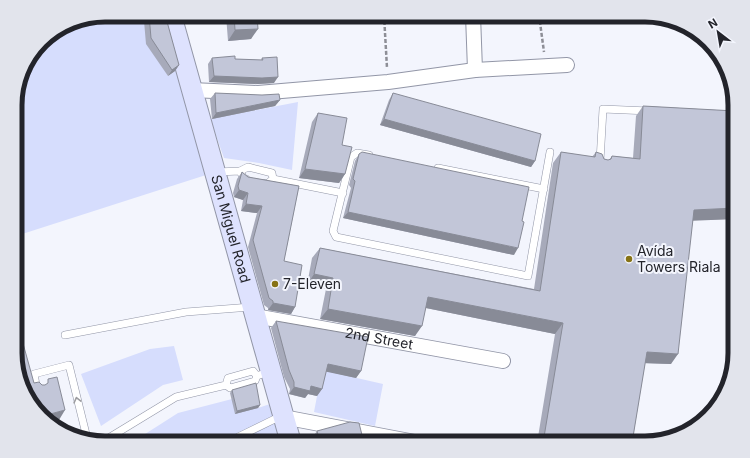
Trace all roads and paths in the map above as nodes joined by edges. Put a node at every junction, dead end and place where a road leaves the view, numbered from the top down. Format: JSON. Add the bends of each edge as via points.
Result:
{"nodes":[{"id":1,"x":173,"y":22,"type":"edge"},
{"id":2,"x":384,"y":22,"type":"edge"},
{"id":3,"x":473,"y":22,"type":"edge"},
{"id":4,"x":540,"y":22,"type":"edge"},
{"id":5,"x":567,"y":65,"type":"dead end"},
{"id":6,"x":545,"y":66,"type":"junction"},
{"id":7,"x":475,"y":70,"type":"junction"},
{"id":8,"x":388,"y":82,"type":"junction"},
{"id":9,"x":192,"y":90,"type":"junction"},
{"id":10,"x":657,"y":112,"type":"edge"},
{"id":11,"x":550,"y":152,"type":"dead end"},
{"id":12,"x":376,"y":156,"type":"edge"},
{"id":13,"x":429,"y":166,"type":"edge"},
{"id":14,"x":600,"y":166,"type":"edge"},
{"id":15,"x":240,"y":171,"type":"junction"},
{"id":16,"x":215,"y":172,"type":"junction"},
{"id":17,"x":273,"y":179,"type":"junction"},
{"id":18,"x":544,"y":188,"type":"junction"},
{"id":19,"x":343,"y":193,"type":"junction"},
{"id":20,"x":254,"y":311,"type":"junction"},
{"id":21,"x":65,"y":335,"type":"dead end"},
{"id":22,"x":503,"y":361,"type":"dead end"},
{"id":23,"x":264,"y":374,"type":"junction"},
{"id":24,"x":226,"y":385,"type":"junction"},
{"id":25,"x":38,"y":390,"type":"edge"},
{"id":26,"x":283,"y":416,"type":"junction"},
{"id":27,"x":86,"y":434,"type":"edge"},
{"id":28,"x":112,"y":436,"type":"edge"},
{"id":29,"x":240,"y":436,"type":"edge"},
{"id":30,"x":289,"y":436,"type":"edge"},
{"id":31,"x":384,"y":436,"type":"edge"}],
"edges":[{"from":1,"to":9,"type":"street","name":"San Miguel Road"},
{"from":2,"to":8,"type":"path"},
{"from":3,"to":7,"type":"street"},
{"from":4,"to":6,"type":"path"},
{"from":5,"to":6,"type":"street"},
{"from":6,"to":7,"type":"street"},
{"from":7,"to":8,"type":"street"},
{"from":8,"to":9,"type":"street","via":[[258,92]]},
{"from":9,"to":16,"type":"street","name":"San Miguel Road"},
{"from":10,"to":14,"type":"lane","via":[[603,109]]},
{"from":11,"to":18,"type":"lane"},
{"from":12,"to":19,"type":"lane","via":[[357,153],[351,157]]},
{"from":13,"to":18,"type":"lane"},
{"from":15,"to":16,"type":"lane"},
{"from":15,"to":17,"type":"lane","via":[[248,167],[265,170],[272,173]]},
{"from":15,"to":17,"type":"lane","via":[[244,179],[267,184]]},
{"from":16,"to":20,"type":"street","name":"San Miguel Road"},
{"from":17,"to":19,"type":"lane"},
{"from":18,"to":19,"type":"lane","via":[[528,276],[336,237],[333,231]]},
{"from":20,"to":21,"type":"lane","via":[[186,312]]},
{"from":20,"to":22,"type":"street","name":"2nd Street"},
{"from":20,"to":23,"type":"street","name":"San Miguel Road"},
{"from":23,"to":24,"type":"lane","via":[[255,381],[230,388]]},
{"from":23,"to":24,"type":"lane","via":[[253,371],[232,376],[228,378]]},
{"from":23,"to":26,"type":"street","name":"San Miguel Road"},
{"from":24,"to":28,"type":"lane","via":[[176,397]]},
{"from":27,"to":25,"type":"lane","one_way":true,"via":[[68,365],[34,374]]},
{"from":26,"to":29,"type":"lane"},
{"from":26,"to":30,"type":"street","name":"San Miguel Road"},
{"from":26,"to":31,"type":"street"}]}
